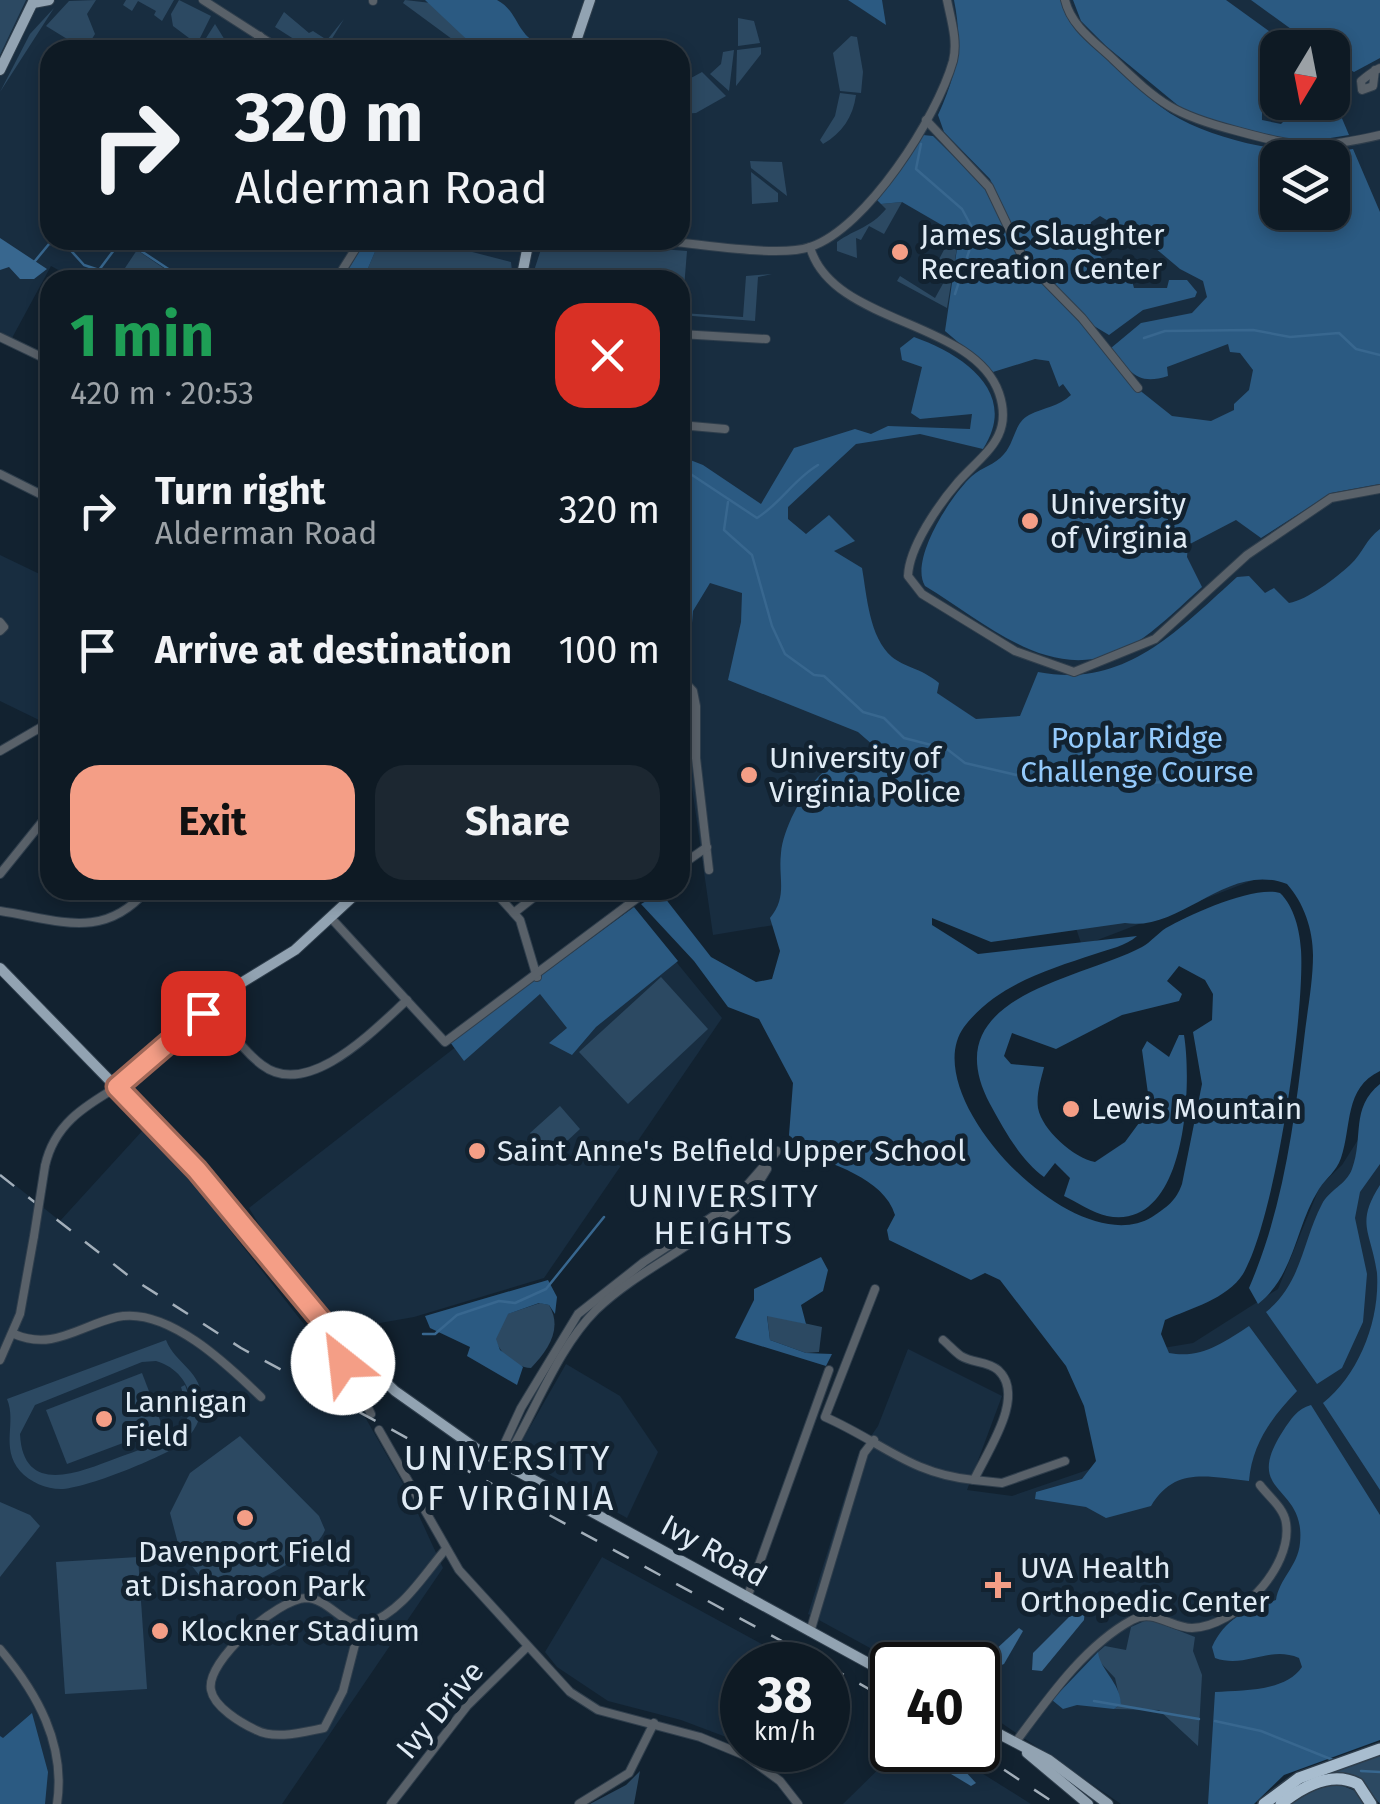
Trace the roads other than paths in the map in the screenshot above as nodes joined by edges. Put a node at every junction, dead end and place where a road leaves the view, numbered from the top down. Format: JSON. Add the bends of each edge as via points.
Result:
{"nodes":[{"id":1,"x":49,"y":0,"type":"edge"},
{"id":2,"x":203,"y":0,"type":"edge"},
{"id":3,"x":590,"y":0,"type":"edge"},
{"id":4,"x":947,"y":0,"type":"edge"},
{"id":5,"x":1065,"y":0,"type":"edge"},
{"id":6,"x":34,"y":1,"type":"edge"},
{"id":7,"x":260,"y":36,"type":"junction"},
{"id":8,"x":258,"y":40,"type":"edge"},
{"id":9,"x":266,"y":40,"type":"edge"},
{"id":10,"x":576,"y":40,"type":"edge"},
{"id":11,"x":0,"y":70,"type":"edge"},
{"id":12,"x":926,"y":120,"type":"junction"},
{"id":13,"x":1380,"y":136,"type":"edge"},
{"id":14,"x":690,"y":243,"type":"edge"},
{"id":15,"x":810,"y":247,"type":"junction"},
{"id":16,"x":690,"y":335,"type":"edge"},
{"id":17,"x":0,"y":337,"type":"edge"},
{"id":18,"x":766,"y":339,"type":"dead end"},
{"id":19,"x":40,"y":356,"type":"edge"},
{"id":20,"x":1138,"y":388,"type":"dead end"},
{"id":21,"x":690,"y":426,"type":"edge"},
{"id":22,"x":725,"y":429,"type":"dead end"},
{"id":23,"x":0,"y":474,"type":"edge"},
{"id":24,"x":1380,"y":490,"type":"edge"},
{"id":25,"x":40,"y":494,"type":"edge"},
{"id":26,"x":0,"y":622,"type":"edge"},
{"id":27,"x":0,"y":630,"type":"edge"},
{"id":28,"x":690,"y":688,"type":"edge"},
{"id":29,"x":40,"y":728,"type":"edge"},
{"id":30,"x":0,"y":752,"type":"edge"},
{"id":31,"x":40,"y":824,"type":"edge"},
{"id":32,"x":707,"y":847,"type":"junction"},
{"id":33,"x":690,"y":859,"type":"edge"},
{"id":34,"x":709,"y":870,"type":"dead end"},
{"id":35,"x":0,"y":874,"type":"edge"},
{"id":36,"x":137,"y":900,"type":"edge"},
{"id":37,"x":349,"y":900,"type":"edge"},
{"id":38,"x":503,"y":900,"type":"edge"},
{"id":39,"x":530,"y":900,"type":"edge"},
{"id":40,"x":635,"y":900,"type":"edge"},
{"id":41,"x":0,"y":910,"type":"edge"},
{"id":42,"x":515,"y":912,"type":"junction"},
{"id":43,"x":330,"y":918,"type":"junction"},
{"id":44,"x":0,"y":968,"type":"edge"},
{"id":45,"x":537,"y":977,"type":"junction"},
{"id":46,"x":407,"y":1000,"type":"junction"},
{"id":47,"x":210,"y":1007,"type":"junction"},
{"id":48,"x":117,"y":1087,"type":"junction"},
{"id":49,"x":876,"y":1289,"type":"dead end"},
{"id":50,"x":331,"y":1332,"type":"junction"},
{"id":51,"x":14,"y":1334,"type":"junction"},
{"id":52,"x":943,"y":1340,"type":"dead end"},
{"id":53,"x":0,"y":1360,"type":"edge"},
{"id":54,"x":829,"y":1370,"type":"dead end"},
{"id":55,"x":261,"y":1398,"type":"dead end"},
{"id":56,"x":371,"y":1414,"type":"dead end"},
{"id":57,"x":379,"y":1430,"type":"dead end"},
{"id":58,"x":874,"y":1440,"type":"junction"},
{"id":59,"x":497,"y":1460,"type":"junction"},
{"id":60,"x":1065,"y":1461,"type":"dead end"},
{"id":61,"x":974,"y":1480,"type":"junction"},
{"id":62,"x":1260,"y":1485,"type":"dead end"},
{"id":63,"x":445,"y":1550,"type":"junction"},
{"id":64,"x":747,"y":1598,"type":"junction"},
{"id":65,"x":360,"y":1625,"type":"junction"},
{"id":66,"x":810,"y":1632,"type":"junction"},
{"id":67,"x":0,"y":1648,"type":"edge"},
{"id":68,"x":526,"y":1648,"type":"junction"},
{"id":69,"x":870,"y":1664,"type":"edge"},
{"id":70,"x":654,"y":1723,"type":"junction"},
{"id":71,"x":1000,"y":1734,"type":"edge"},
{"id":72,"x":1015,"y":1743,"type":"junction"},
{"id":73,"x":1380,"y":1749,"type":"edge"},
{"id":74,"x":57,"y":1804,"type":"edge"},
{"id":75,"x":391,"y":1804,"type":"edge"},
{"id":76,"x":579,"y":1804,"type":"edge"},
{"id":77,"x":798,"y":1804,"type":"edge"},
{"id":78,"x":1088,"y":1804,"type":"edge"},
{"id":79,"x":1108,"y":1804,"type":"edge"},
{"id":80,"x":1264,"y":1804,"type":"edge"},
{"id":81,"x":1281,"y":1804,"type":"edge"},
{"id":82,"x":1371,"y":1804,"type":"edge"}],
"edges":[{"from":1,"to":6,"type":"main road"},
{"from":2,"to":7,"type":"street"},
{"from":3,"to":10,"type":"main road"},
{"from":4,"to":12,"type":"street","via":[[953,61]]},
{"from":5,"to":13,"type":"street","via":[[1083,32],[1194,122],[1290,147]]},
{"from":6,"to":11,"type":"main road"},
{"from":7,"to":8,"type":"street"},
{"from":7,"to":9,"type":"street"},
{"from":12,"to":15,"type":"street","via":[[854,220]]},
{"from":12,"to":20,"type":"street","via":[[989,186],[1023,258]]},
{"from":14,"to":15,"type":"street"},
{"from":15,"to":24,"type":"street","via":[[813,260],[841,288],[952,346],[993,381],[1002,410],[999,440],[955,486],[918,546],[908,576],[922,594],[1038,663],[1074,672],[1140,648],[1248,555],[1315,509],[1339,495]]},
{"from":16,"to":18,"type":"street"},
{"from":17,"to":19,"type":"street"},
{"from":21,"to":22,"type":"street"},
{"from":23,"to":25,"type":"street"},
{"from":26,"to":27,"type":"street"},
{"from":28,"to":32,"type":"street"},
{"from":29,"to":30,"type":"street"},
{"from":31,"to":35,"type":"street"},
{"from":32,"to":33,"type":"street"},
{"from":32,"to":34,"type":"street"},
{"from":36,"to":41,"type":"street","via":[[105,922]]},
{"from":37,"to":43,"type":"main road"},
{"from":38,"to":42,"type":"street"},
{"from":39,"to":42,"type":"street"},
{"from":40,"to":45,"type":"street"},
{"from":42,"to":45,"type":"street"},
{"from":43,"to":46,"type":"street"},
{"from":43,"to":47,"type":"main road"},
{"from":44,"to":48,"type":"main road","name":"Ivy Road"},
{"from":45,"to":46,"type":"street","via":[[445,1042]]},
{"from":46,"to":47,"type":"street","via":[[322,1066],[292,1076],[263,1066]]},
{"from":47,"to":48,"type":"main road"},
{"from":48,"to":50,"type":"main road","name":"Ivy Road","via":[[197,1170]]},
{"from":48,"to":51,"type":"street","bridge":true,"via":[[68,1120],[51,1145]]},
{"from":49,"to":58,"type":"street","via":[[826,1417]]},
{"from":50,"to":56,"type":"street"},
{"from":50,"to":59,"type":"main road","name":"Ivy Road","via":[[421,1411]]},
{"from":51,"to":53,"type":"street"},
{"from":51,"to":55,"type":"street","via":[[42,1343],[118,1317],[154,1319],[181,1331]]},
{"from":52,"to":61,"type":"street","via":[[962,1358],[996,1368],[1006,1380],[1000,1428]]},
{"from":54,"to":64,"type":"street"},
{"from":57,"to":63,"type":"street"},
{"from":58,"to":61,"type":"street","via":[[922,1472]]},
{"from":58,"to":66,"type":"street","via":[[864,1453]]},
{"from":59,"to":59,"type":"street","via":[[512,1449],[596,1310],[731,1216],[777,1151],[730,1205],[582,1311]]},
{"from":59,"to":64,"type":"main road","name":"Ivy Road"},
{"from":60,"to":61,"type":"street","via":[[1002,1483]]},
{"from":62,"to":72,"type":"street","via":[[1287,1526],[1272,1580],[1210,1625],[1134,1619],[1066,1678]]},
{"from":63,"to":65,"type":"street","via":[[407,1597]]},
{"from":63,"to":68,"type":"street"},
{"from":64,"to":66,"type":"main road","name":"Ivy Road"},
{"from":65,"to":65,"type":"street","via":[[324,1602],[292,1602],[260,1621],[215,1670],[213,1697],[266,1734],[324,1728]]},
{"from":66,"to":69,"type":"main road","name":"Ivy Road"},
{"from":67,"to":74,"type":"street","via":[[47,1721],[58,1755]]},
{"from":68,"to":70,"type":"street","via":[[585,1703]]},
{"from":68,"to":75,"type":"street","name":"Ivy Drive","via":[[467,1706]]},
{"from":70,"to":76,"type":"street","via":[[629,1773]]},
{"from":70,"to":77,"type":"street","via":[[746,1756]]},
{"from":71,"to":72,"type":"main road"},
{"from":72,"to":78,"type":"main road"},
{"from":72,"to":79,"type":"main road"},
{"from":73,"to":80,"type":"highway","via":[[1299,1778]]},
{"from":81,"to":82,"type":"highway","via":[[1335,1778],[1358,1784]]}]}
